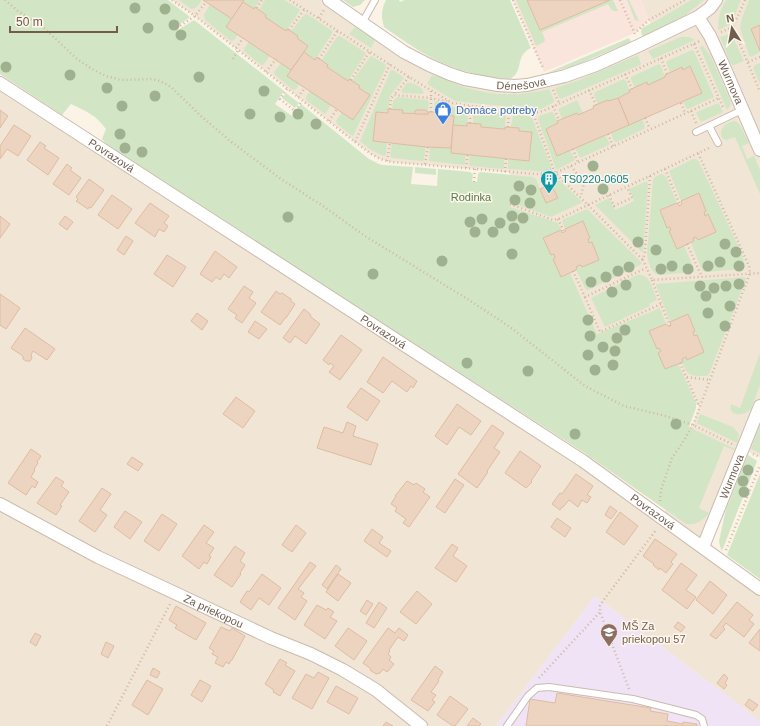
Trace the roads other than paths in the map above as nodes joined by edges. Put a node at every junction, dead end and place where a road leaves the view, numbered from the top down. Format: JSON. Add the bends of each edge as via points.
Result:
{"nodes":[{"id":1,"x":329,"y":0,"type":"edge"},
{"id":2,"x":375,"y":0,"type":"edge"},
{"id":3,"x":716,"y":0,"type":"edge"},
{"id":4,"x":698,"y":17,"type":"junction"},
{"id":5,"x":362,"y":23,"type":"junction"},
{"id":6,"x":0,"y":83,"type":"edge"},
{"id":7,"x":742,"y":110,"type":"junction"},
{"id":8,"x":709,"y":126,"type":"junction"},
{"id":9,"x":696,"y":132,"type":"dead end"},
{"id":10,"x":718,"y":143,"type":"road end"},
{"id":11,"x":760,"y":150,"type":"edge"},
{"id":12,"x":760,"y":406,"type":"edge"},
{"id":13,"x":0,"y":504,"type":"edge"},
{"id":14,"x":703,"y":547,"type":"junction"},
{"id":15,"x":760,"y":589,"type":"edge"},
{"id":16,"x":421,"y":726,"type":"edge"},
{"id":17,"x":507,"y":726,"type":"edge"},
{"id":18,"x":704,"y":726,"type":"edge"}],
"edges":[{"from":1,"to":5,"type":"street","name":"Dénešova"},
{"from":2,"to":5,"type":"lane"},
{"from":3,"to":4,"type":"street","name":"Dénešova"},
{"from":4,"to":5,"type":"street","name":"Dénešova","via":[[579,71],[515,86],[479,82],[450,74],[404,52]]},
{"from":4,"to":7,"type":"street","name":"Wurmova","via":[[710,36]]},
{"from":6,"to":14,"type":"street","name":"Povrazová","via":[[583,461]]},
{"from":7,"to":8,"type":"lane"},
{"from":7,"to":11,"type":"street","name":"Wurmova"},
{"from":8,"to":9,"type":"lane"},
{"from":8,"to":10,"type":"lane"},
{"from":12,"to":14,"type":"street","name":"Wurmova"},
{"from":13,"to":16,"type":"street","name":"Za priekopou","via":[[98,556],[343,670],[376,690]]},
{"from":14,"to":15,"type":"street","name":"Povrazová"},
{"from":17,"to":18,"type":"lane","via":[[528,696],[537,688],[549,687],[633,699],[696,714],[702,719]]}]}
